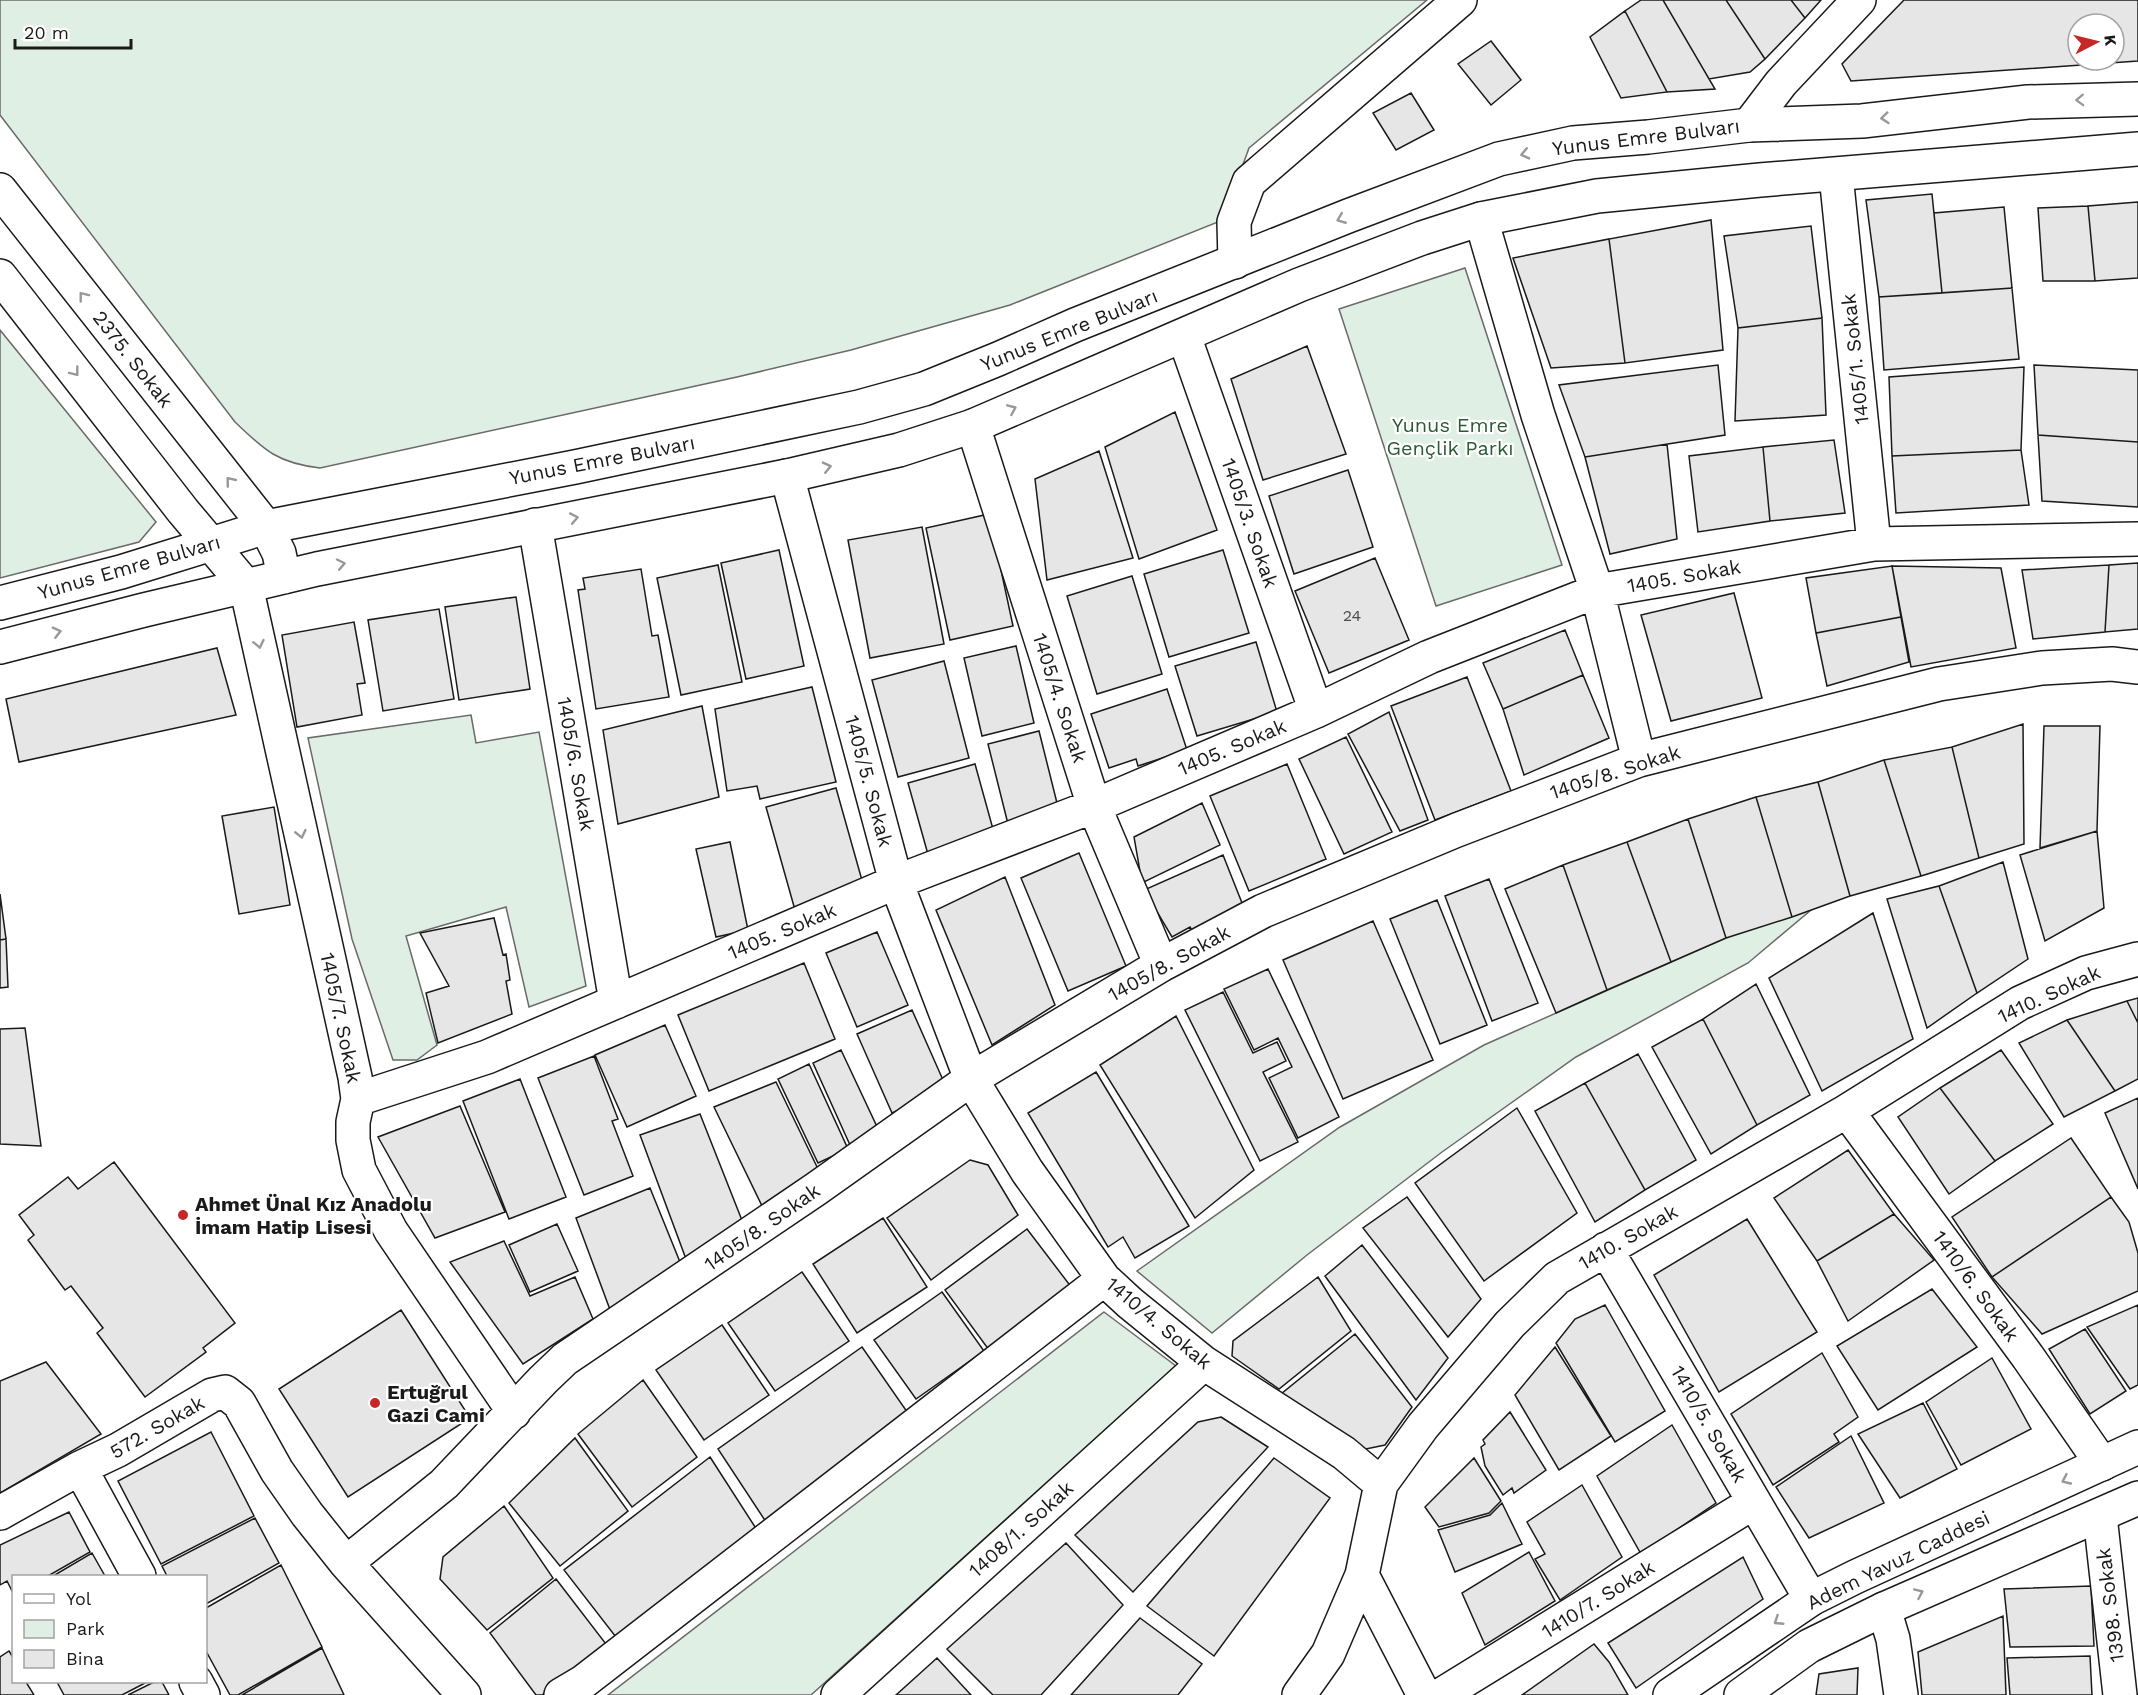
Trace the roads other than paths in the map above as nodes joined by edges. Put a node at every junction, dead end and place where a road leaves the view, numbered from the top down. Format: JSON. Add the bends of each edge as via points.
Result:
{"nodes":[{"id":1,"x":1460,"y":0,"type":"edge"},
{"id":2,"x":1859,"y":0,"type":"edge"},
{"id":3,"x":2138,"y":99,"type":"edge"},
{"id":4,"x":1749,"y":125,"type":"junction"},
{"id":5,"x":2138,"y":149,"type":"edge"},
{"id":6,"x":1836,"y":175,"type":"junction"},
{"id":7,"x":0,"y":190,"type":"edge"},
{"id":8,"x":1481,"y":219,"type":"junction"},
{"id":9,"x":1235,"y":262,"type":"junction"},
{"id":10,"x":0,"y":276,"type":"edge"},
{"id":11,"x":1184,"y":336,"type":"junction"},
{"id":12,"x":973,"y":426,"type":"junction"},
{"id":13,"x":787,"y":476,"type":"junction"},
{"id":14,"x":536,"y":525,"type":"junction"},
{"id":15,"x":266,"y":527,"type":"junction"},
{"id":16,"x":2138,"y":539,"type":"edge"},
{"id":17,"x":211,"y":544,"type":"junction"},
{"id":18,"x":1874,"y":544,"type":"junction"},
{"id":19,"x":284,"y":577,"type":"junction"},
{"id":20,"x":246,"y":586,"type":"junction"},
{"id":21,"x":1597,"y":591,"type":"junction"},
{"id":22,"x":0,"y":603,"type":"edge"},
{"id":23,"x":0,"y":647,"type":"edge"},
{"id":24,"x":2138,"y":668,"type":"edge"},
{"id":25,"x":1316,"y":711,"type":"junction"},
{"id":26,"x":1639,"y":760,"type":"junction"},
{"id":27,"x":1094,"y":806,"type":"junction"},
{"id":28,"x":896,"y":882,"type":"junction"},
{"id":29,"x":2138,"y":958,"type":"edge"},
{"id":30,"x":1161,"y":965,"type":"junction"},
{"id":31,"x":616,"y":1002,"type":"junction"},
{"id":32,"x":971,"y":1079,"type":"junction"},
{"id":33,"x":358,"y":1099,"type":"junction"},
{"id":34,"x":1847,"y":1111,"type":"junction"},
{"id":35,"x":1606,"y":1249,"type":"junction"},
{"id":36,"x":1104,"y":1280,"type":"junction"},
{"id":37,"x":1204,"y":1363,"type":"junction"},
{"id":38,"x":514,"y":1412,"type":"junction"},
{"id":39,"x":2138,"y":1447,"type":"edge"},
{"id":40,"x":2102,"y":1464,"type":"junction"},
{"id":41,"x":80,"y":1468,"type":"junction"},
{"id":42,"x":1381,"y":1484,"type":"junction"},
{"id":43,"x":2138,"y":1498,"type":"edge"},
{"id":44,"x":1754,"y":1502,"type":"junction"},
{"id":45,"x":0,"y":1513,"type":"edge"},
{"id":46,"x":2100,"y":1516,"type":"junction"},
{"id":47,"x":346,"y":1563,"type":"junction"},
{"id":48,"x":138,"y":1575,"type":"edge"},
{"id":49,"x":1362,"y":1575,"type":"junction"},
{"id":50,"x":1811,"y":1599,"type":"junction"},
{"id":51,"x":1884,"y":1609,"type":"junction"},
{"id":52,"x":464,"y":1695,"type":"edge"},
{"id":53,"x":561,"y":1695,"type":"edge"},
{"id":54,"x":838,"y":1695,"type":"edge"},
{"id":55,"x":1299,"y":1695,"type":"edge"},
{"id":56,"x":1424,"y":1695,"type":"edge"},
{"id":57,"x":1442,"y":1695,"type":"edge"},
{"id":58,"x":1670,"y":1695,"type":"edge"},
{"id":59,"x":1741,"y":1695,"type":"edge"},
{"id":60,"x":1901,"y":1695,"type":"edge"},
{"id":61,"x":2120,"y":1695,"type":"edge"}],
"edges":[{"from":1,"to":9,"type":"street","via":[[1249,182],[1234,222]]},
{"from":2,"to":4,"type":"street","via":[[1781,83]]},
{"from":3,"to":4,"type":"street","name":"Yunus Emre Bulvarı","one_way":true,"via":[[2028,102],[1862,121]]},
{"from":4,"to":9,"type":"street","name":"Yunus Emre Bulvarı","one_way":true,"via":[[1573,143],[1499,159]]},
{"from":5,"to":6,"type":"street"},
{"from":6,"to":8,"type":"street","via":[[1597,196]]},
{"from":6,"to":18,"type":"street","name":"1405/1. Sokak"},
{"from":15,"to":7,"type":"street","name":"2375. Sokak","one_way":true},
{"from":8,"to":11,"type":"street","via":[[1299,285]]},
{"from":8,"to":21,"type":"street","via":[[1538,415]]},
{"from":9,"to":15,"type":"street","name":"Yunus Emre Bulvarı","via":[[935,384],[859,407]]},
{"from":10,"to":17,"type":"street","one_way":true},
{"from":12,"to":11,"type":"street","one_way":true},
{"from":11,"to":25,"type":"street","name":"1405/3. Sokak"},
{"from":13,"to":12,"type":"street","one_way":true,"via":[[899,450]]},
{"from":12,"to":27,"type":"street","name":"1405/4. Sokak"},
{"from":14,"to":13,"type":"street","one_way":true},
{"from":13,"to":28,"type":"street","name":"1405/5. Sokak"},
{"from":19,"to":14,"type":"street","one_way":true},
{"from":14,"to":31,"type":"street","name":"1405/6. Sokak"},
{"from":15,"to":17,"type":"street","name":"Yunus Emre Bulvarı"},
{"from":15,"to":19,"type":"street","name":"2375. Sokak","via":[[279,553]]},
{"from":16,"to":18,"type":"street","name":"1405. Sokak"},
{"from":17,"to":20,"type":"street"},
{"from":17,"to":22,"type":"street","name":"Yunus Emre Bulvarı"},
{"from":18,"to":21,"type":"street","name":"1405. Sokak"},
{"from":19,"to":20,"type":"street"},
{"from":23,"to":20,"type":"street","one_way":true},
{"from":20,"to":33,"type":"street","name":"1405/7. Sokak","one_way":true},
{"from":21,"to":25,"type":"street","name":"1405. Sokak","via":[[1429,657]]},
{"from":21,"to":26,"type":"street"},
{"from":24,"to":26,"type":"street","name":"1405/8. Sokak","via":[[2112,664],[2042,668],[1939,684]]},
{"from":25,"to":27,"type":"street","name":"1405. Sokak"},
{"from":26,"to":30,"type":"street","name":"1405/8. Sokak","via":[[1263,911]]},
{"from":27,"to":28,"type":"street","name":"1405. Sokak"},
{"from":27,"to":30,"type":"street","name":"1405/4. Sokak"},
{"from":28,"to":31,"type":"street","name":"1405. Sokak"},
{"from":28,"to":32,"type":"street","name":"1405/5. Sokak"},
{"from":29,"to":34,"type":"street","name":"1410. Sokak","via":[[2086,973],[2020,1003]]},
{"from":30,"to":32,"type":"street","name":"1405/8. Sokak"},
{"from":31,"to":33,"type":"street","name":"1405. Sokak","via":[[487,1058]]},
{"from":32,"to":36,"type":"street","name":"1410/4. Sokak","via":[[1027,1171]]},
{"from":32,"to":38,"type":"street","name":"1405/8. Sokak","via":[[798,1202],[565,1359]]},
{"from":33,"to":38,"type":"street","name":"1405/7. Sokak","via":[[353,1140],[360,1170],[391,1231]]},
{"from":34,"to":35,"type":"street","name":"1410. Sokak"},
{"from":34,"to":40,"type":"street","name":"1410/6. Sokak","via":[[2028,1356]]},
{"from":35,"to":42,"type":"street","name":"1410. Sokak","via":[[1557,1278],[1510,1324],[1423,1426]]},
{"from":35,"to":44,"type":"street","name":"1410/5. Sokak"},
{"from":36,"to":37,"type":"street","name":"1410/4. Sokak"},
{"from":36,"to":53,"type":"street","via":[[583,1682]]},
{"from":37,"to":42,"type":"street","name":"1410/4. Sokak","via":[[1344,1453]]},
{"from":37,"to":54,"type":"street","name":"1408/1. Sokak"},
{"from":38,"to":47,"type":"street","name":"1405/8. Sokak","via":[[444,1484]]},
{"from":39,"to":40,"type":"street","name":"Adem Yavuz Caddesi"},
{"from":40,"to":50,"type":"street","name":"Adem Yavuz Caddesi","one_way":true},
{"from":41,"to":45,"type":"street","name":"572. Sokak"},
{"from":41,"to":47,"type":"street","name":"572. Sokak","via":[[212,1395],[225,1392],[239,1403],[277,1471]]},
{"from":41,"to":48,"type":"street"},
{"from":42,"to":49,"type":"street","name":"1410. Sokak"},
{"from":43,"to":46,"type":"street","name":"Adem Yavuz Caddesi"},
{"from":44,"to":50,"type":"street","name":"1410/5. Sokak"},
{"from":44,"to":57,"type":"street","name":"1410/7. Sokak"},
{"from":51,"to":46,"type":"street","name":"Adem Yavuz Caddesi","one_way":true},
{"from":46,"to":61,"type":"street","name":"1398. Sokak"},
{"from":47,"to":52,"type":"street"},
{"from":49,"to":55,"type":"street","name":"1410. Sokak","via":[[1328,1654]]},
{"from":49,"to":56,"type":"street"},
{"from":50,"to":58,"type":"street","name":"Adem Yavuz Caddesi","one_way":true},
{"from":51,"to":59,"type":"street","name":"Adem Yavuz Caddesi","via":[[1809,1646]]},
{"from":51,"to":60,"type":"street","via":[[1893,1639]]}]}
